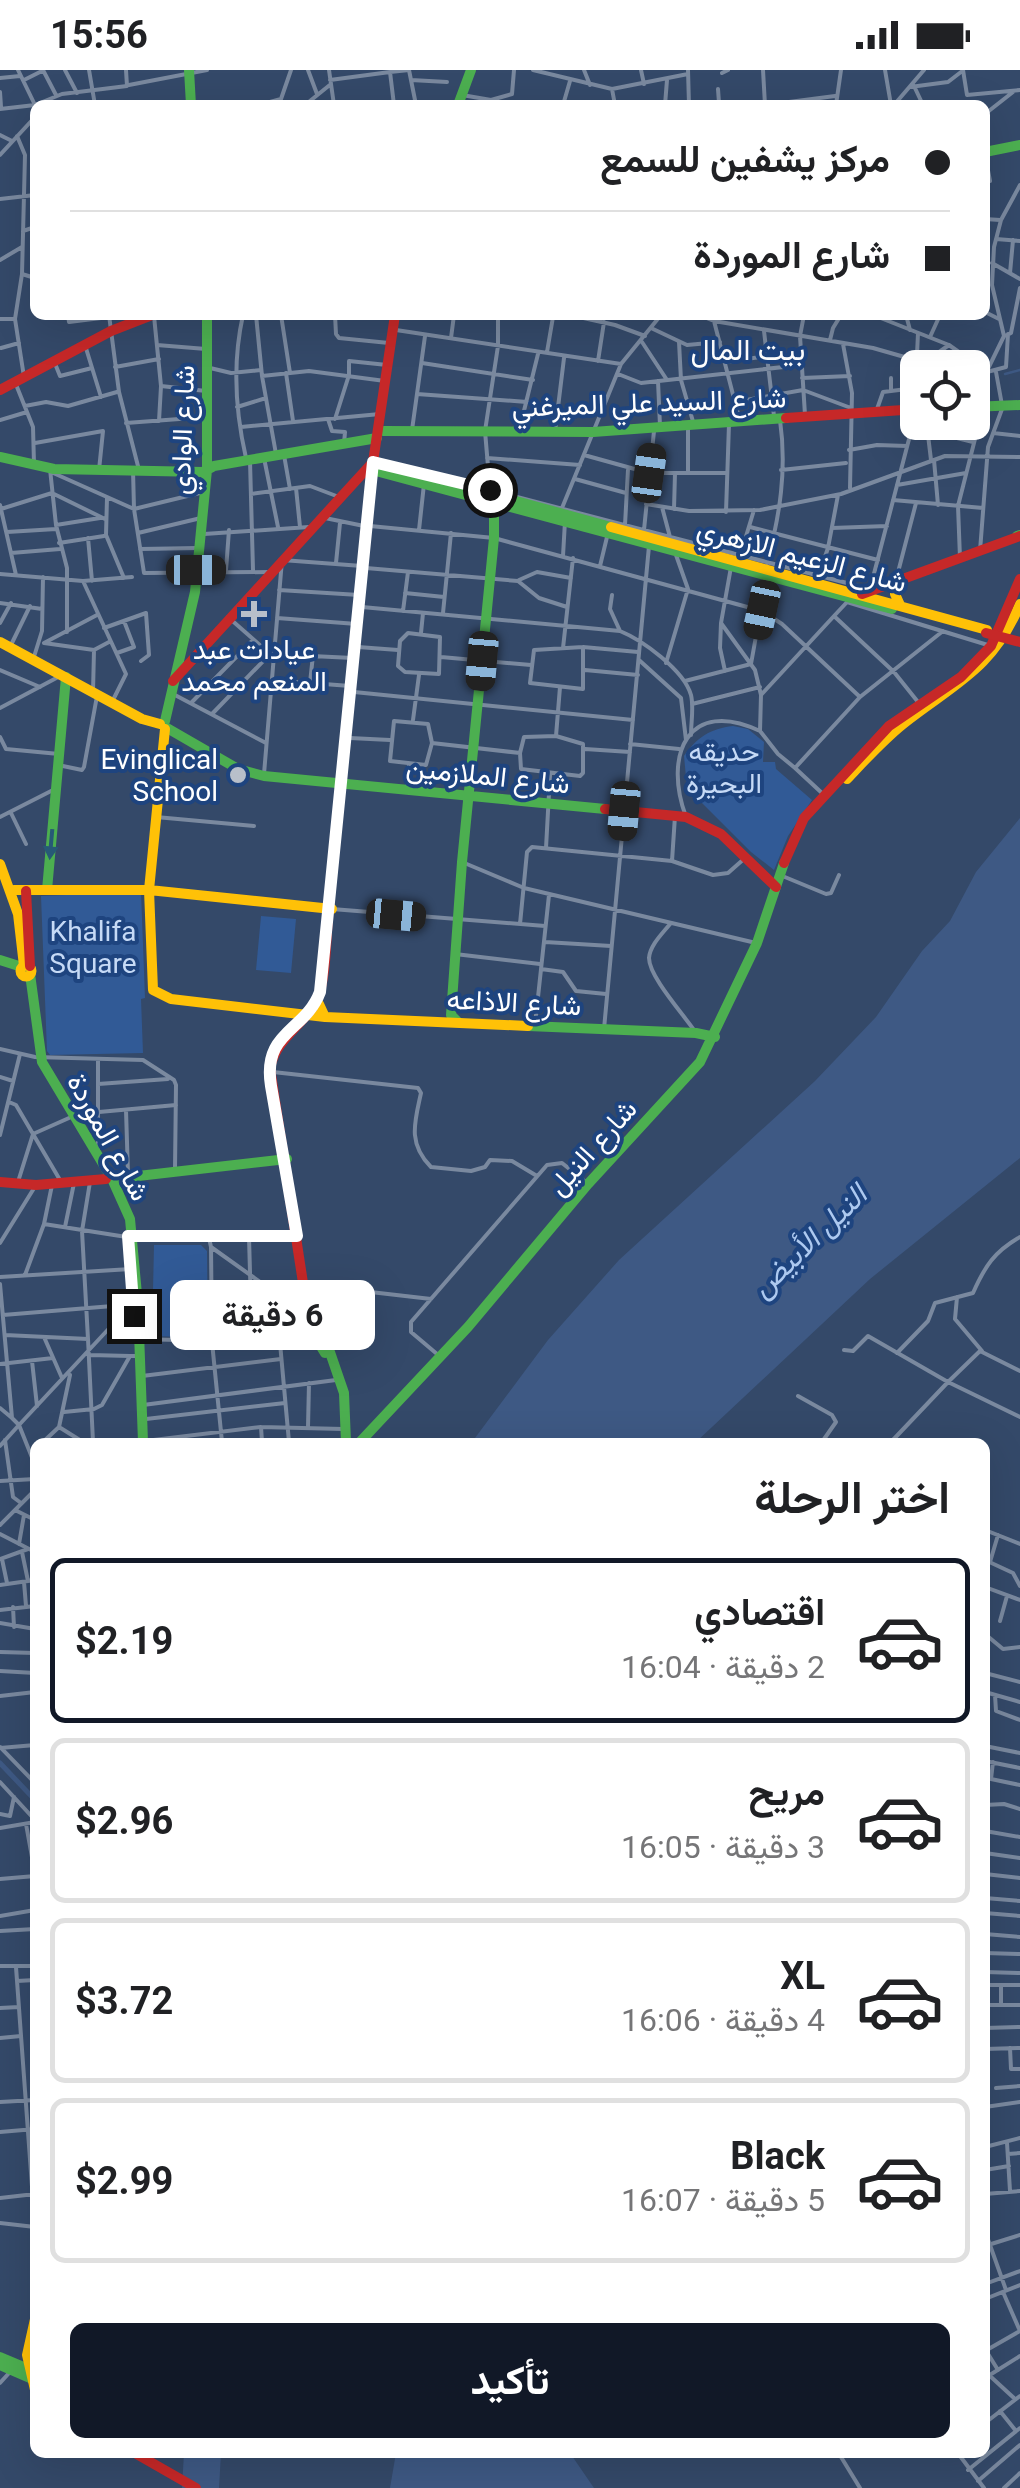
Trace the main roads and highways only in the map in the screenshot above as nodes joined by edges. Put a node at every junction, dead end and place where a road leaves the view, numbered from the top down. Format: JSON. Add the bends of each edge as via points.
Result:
{"nodes":[{"id":1,"x":469,"y":70,"type":"edge"},
{"id":2,"x":189,"y":71,"type":"edge"},
{"id":3,"x":191,"y":100,"type":"edge"},
{"id":4,"x":459,"y":100,"type":"edge"},
{"id":5,"x":1020,"y":144,"type":"edge"},
{"id":6,"x":990,"y":152,"type":"edge"},
{"id":7,"x":141,"y":320,"type":"edge"},
{"id":8,"x":206,"y":320,"type":"edge"},
{"id":9,"x":396,"y":320,"type":"edge"},
{"id":10,"x":397,"y":320,"type":"edge"},
{"id":11,"x":0,"y":390,"type":"edge"},
{"id":12,"x":1020,"y":405,"type":"edge"},
{"id":13,"x":990,"y":406,"type":"edge"},
{"id":14,"x":900,"y":410,"type":"edge"},
{"id":15,"x":380,"y":434,"type":"junction"},
{"id":16,"x":0,"y":457,"type":"edge"},
{"id":17,"x":375,"y":466,"type":"junction"},
{"id":18,"x":207,"y":470,"type":"junction"},
{"id":19,"x":495,"y":498,"type":"junction"},
{"id":20,"x":1019,"y":536,"type":"edge"},
{"id":21,"x":648,"y":537,"type":"junction"},
{"id":22,"x":761,"y":569,"type":"junction"},
{"id":23,"x":1020,"y":579,"type":"edge"},
{"id":24,"x":896,"y":580,"type":"junction"},
{"id":25,"x":858,"y":596,"type":"junction"},
{"id":26,"x":361,"y":601,"type":"junction"},
{"id":27,"x":1020,"y":604,"type":"edge"},
{"id":28,"x":900,"y":605,"type":"junction"},
{"id":29,"x":987,"y":631,"type":"junction"},
{"id":30,"x":1020,"y":640,"type":"edge"},
{"id":31,"x":5,"y":645,"type":"edge"},
{"id":32,"x":192,"y":648,"type":"junction"},
{"id":33,"x":356,"y":653,"type":"junction"},
{"id":34,"x":64,"y":676,"type":"junction"},
{"id":35,"x":173,"y":681,"type":"junction"},
{"id":36,"x":352,"y":689,"type":"junction"},
{"id":37,"x":922,"y":706,"type":"junction"},
{"id":38,"x":166,"y":731,"type":"junction"},
{"id":39,"x":343,"y":783,"type":"junction"},
{"id":40,"x":466,"y":792,"type":"junction"},
{"id":41,"x":793,"y":842,"type":"junction"},
{"id":42,"x":0,"y":864,"type":"edge"},
{"id":43,"x":152,"y":867,"type":"junction"},
{"id":44,"x":778,"y":881,"type":"junction"},
{"id":45,"x":133,"y":889,"type":"junction"},
{"id":46,"x":47,"y":890,"type":"junction"},
{"id":47,"x":150,"y":890,"type":"junction"},
{"id":48,"x":20,"y":891,"type":"junction"},
{"id":49,"x":331,"y":909,"type":"junction"},
{"id":50,"x":0,"y":964,"type":"edge"},
{"id":51,"x":25,"y":970,"type":"junction"},
{"id":52,"x":452,"y":991,"type":"junction"},
{"id":53,"x":319,"y":1004,"type":"junction"},
{"id":54,"x":307,"y":1015,"type":"junction"},
{"id":55,"x":325,"y":1017,"type":"junction"},
{"id":56,"x":441,"y":1020,"type":"junction"},
{"id":57,"x":458,"y":1021,"type":"junction"},
{"id":58,"x":715,"y":1037,"type":"junction"},
{"id":59,"x":68,"y":1113,"type":"junction"},
{"id":60,"x":285,"y":1159,"type":"junction"},
{"id":61,"x":109,"y":1179,"type":"junction"},
{"id":62,"x":0,"y":1182,"type":"edge"},
{"id":63,"x":299,"y":1235,"type":"junction"},
{"id":64,"x":131,"y":1237,"type":"junction"},
{"id":65,"x":134,"y":1305,"type":"junction"},
{"id":66,"x":315,"y":1327,"type":"junction"},
{"id":67,"x":137,"y":1339,"type":"junction"},
{"id":68,"x":140,"y":1405,"type":"junction"},
{"id":69,"x":140,"y":1438,"type":"edge"},
{"id":70,"x":141,"y":1438,"type":"edge"},
{"id":71,"x":344,"y":1438,"type":"edge"},
{"id":72,"x":345,"y":1438,"type":"edge"},
{"id":73,"x":364,"y":1438,"type":"edge"},
{"id":74,"x":30,"y":2346,"type":"edge"},
{"id":75,"x":0,"y":2356,"type":"edge"},
{"id":76,"x":8,"y":2367,"type":"edge"},
{"id":77,"x":143,"y":2458,"type":"edge"},
{"id":78,"x":167,"y":2472,"type":"junction"},
{"id":79,"x":187,"y":2488,"type":"edge"},
{"id":80,"x":196,"y":2488,"type":"edge"},
{"id":81,"x":205,"y":2488,"type":"edge"}],
"edges":[{"from":1,"to":4,"type":"main road"},
{"from":2,"to":3,"type":"main road"},
{"from":5,"to":6,"type":"main road"},
{"from":7,"to":11,"type":"main road"},
{"from":8,"to":18,"type":"main road","name":"شارع الوادي"},
{"from":9,"to":15,"type":"main road"},
{"from":10,"to":15,"type":"main road"},
{"from":12,"to":13,"type":"main road"},
{"from":14,"to":15,"type":"main road","name":"شارع السيد علي الميرغني","via":[[593,432]]},
{"from":15,"to":17,"type":"main road"},
{"from":15,"to":18,"type":"main road","name":"شارع السيد علي الميرغني"},
{"from":16,"to":18,"type":"main road","name":"شارع السيد علي الميرغني","via":[[51,471]]},
{"from":17,"to":19,"type":"main road","name":"شارع الزعيم الازهري"},
{"from":17,"to":19,"type":"main road","name":"شارع الزعيم الازهري"},
{"from":17,"to":26,"type":"main road"},
{"from":17,"to":32,"type":"main road","via":[[306,527],[271,572]]},
{"from":18,"to":32,"type":"main road","name":"شارع الوادي"},
{"from":19,"to":21,"type":"main road","name":"شارع الزعيم الازهري"},
{"from":19,"to":21,"type":"main road","name":"شارع الزعيم الازهري","via":[[608,532]]},
{"from":19,"to":40,"type":"main road"},
{"from":20,"to":24,"type":"main road"},
{"from":21,"to":22,"type":"main road","name":"شارع الزعيم الازهري"},
{"from":21,"to":22,"type":"main road","name":"شارع الزعيم الازهري","via":[[674,550]]},
{"from":22,"to":25,"type":"main road","name":"شارع الزعيم الازهري"},
{"from":23,"to":37,"type":"main road","name":"شارع النيل","via":[[991,646]]},
{"from":24,"to":25,"type":"main road"},
{"from":24,"to":28,"type":"main road"},
{"from":25,"to":28,"type":"main road","name":"شارع الزعيم الازهري"},
{"from":25,"to":29,"type":"main road","name":"شارع الزعيم الازهري"},
{"from":26,"to":33,"type":"main road"},
{"from":26,"to":33,"type":"main road"},
{"from":27,"to":37,"type":"main road","name":"شارع النيل","via":[[986,663]]},
{"from":28,"to":29,"type":"main road","name":"شارع الزعيم الازهري"},
{"from":29,"to":30,"type":"main road","bridge":true},
{"from":31,"to":34,"type":"main road","name":"شارع الملازمين"},
{"from":32,"to":35,"type":"main road"},
{"from":32,"to":35,"type":"main road","name":"شارع الوادي"},
{"from":33,"to":36,"type":"main road"},
{"from":34,"to":38,"type":"main road","name":"شارع الملازمين"},
{"from":34,"to":46,"type":"main road","one_way":true},
{"from":35,"to":38,"type":"main road","name":"شارع الوادي"},
{"from":36,"to":39,"type":"main road"},
{"from":36,"to":39,"type":"main road"},
{"from":37,"to":41,"type":"main road","name":"شارع النيل","via":[[820,805]]},
{"from":37,"to":41,"type":"main road","name":"شارع النيل","via":[[888,726],[804,818]]},
{"from":38,"to":39,"type":"main road","name":"شارع الملازمين","via":[[238,769]]},
{"from":38,"to":43,"type":"main road","name":"شارع الوادي"},
{"from":39,"to":40,"type":"main road","name":"شارع الملازمين"},
{"from":39,"to":49,"type":"main road"},
{"from":40,"to":44,"type":"main road","name":"شارع الملازمين","via":[[681,817],[712,828]]},
{"from":40,"to":52,"type":"main road"},
{"from":41,"to":44,"type":"main road","name":"شارع النيل"},
{"from":42,"to":48,"type":"main road"},
{"from":43,"to":45,"type":"main road"},
{"from":43,"to":47,"type":"main road","name":"شارع الوادي"},
{"from":44,"to":58,"type":"main road","name":"شارع النيل"},
{"from":45,"to":46,"type":"main road"},
{"from":45,"to":47,"type":"main road"},
{"from":46,"to":48,"type":"main road"},
{"from":47,"to":49,"type":"main road"},
{"from":47,"to":54,"type":"main road","name":"شارع الاذاعه","via":[[155,992]]},
{"from":48,"to":51,"type":"main road","name":"شارع الموردة"},
{"from":49,"to":53,"type":"main road"},
{"from":49,"to":54,"type":"main road","via":[[320,992]]},
{"from":50,"to":51,"type":"main road"},
{"from":51,"to":59,"type":"main road","name":"شارع الموردة","via":[[38,1058]]},
{"from":52,"to":56,"type":"main road"},
{"from":52,"to":57,"type":"main road"},
{"from":53,"to":54,"type":"main road"},
{"from":53,"to":55,"type":"main road"},
{"from":54,"to":55,"type":"main road","name":"شارع الاذاعه"},
{"from":54,"to":60,"type":"main road","via":[[282,1042],[273,1072]]},
{"from":54,"to":60,"type":"main road","via":[[279,1040],[270,1061]]},
{"from":55,"to":56,"type":"main road","name":"شارع الاذاعه"},
{"from":56,"to":57,"type":"main road","name":"شارع الاذاعه"},
{"from":57,"to":58,"type":"main road","name":"شارع الاذاعه"},
{"from":58,"to":73,"type":"main road","name":"شارع النيل","via":[[700,1062]]},
{"from":59,"to":61,"type":"main road","name":"شارع الموردة"},
{"from":59,"to":61,"type":"main road","name":"شارع الموردة"},
{"from":60,"to":61,"type":"main road"},
{"from":60,"to":63,"type":"main road"},
{"from":61,"to":62,"type":"main road"},
{"from":61,"to":64,"type":"main road","name":"شارع الموردة","via":[[130,1220]]},
{"from":63,"to":66,"type":"main road"},
{"from":63,"to":66,"type":"main road"},
{"from":64,"to":65,"type":"main road","name":"شارع الموردة"},
{"from":64,"to":65,"type":"main road","name":"شارع الموردة"},
{"from":65,"to":67,"type":"main road","name":"شارع الموردة"},
{"from":66,"to":71,"type":"main road","via":[[336,1380]]},
{"from":66,"to":72,"type":"main road","via":[[344,1393]]},
{"from":67,"to":68,"type":"main road","name":"شارع الموردة"},
{"from":67,"to":68,"type":"main road","name":"شارع الموردة"},
{"from":68,"to":69,"type":"main road","name":"شارع الموردة"},
{"from":68,"to":70,"type":"main road","name":"شارع الموردة"},
{"from":74,"to":76,"type":"main road"},
{"from":75,"to":76,"type":"main road"},
{"from":77,"to":78,"type":"main road"},
{"from":78,"to":79,"type":"main road"},
{"from":78,"to":80,"type":"main road"},
{"from":78,"to":81,"type":"main road"}]}
